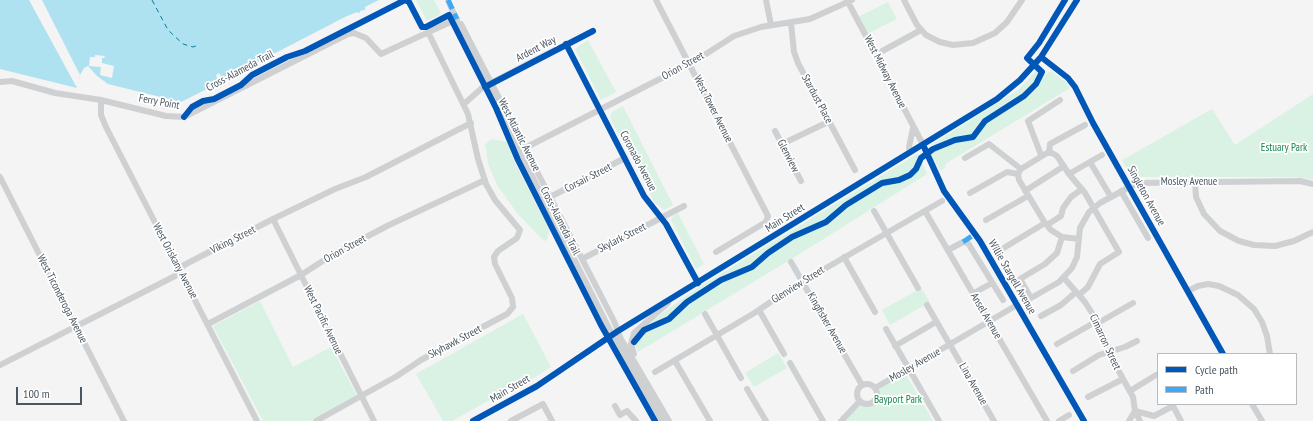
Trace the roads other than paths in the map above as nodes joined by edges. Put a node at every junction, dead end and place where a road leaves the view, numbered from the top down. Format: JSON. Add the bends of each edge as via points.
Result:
{"nodes":[{"id":1,"x":448,"y":0,"type":"edge"},
{"id":2,"x":656,"y":0,"type":"edge"},
{"id":3,"x":766,"y":0,"type":"edge"},
{"id":4,"x":904,"y":0,"type":"edge"},
{"id":5,"x":1022,"y":0,"type":"edge"},
{"id":6,"x":1077,"y":0,"type":"edge"},
{"id":7,"x":849,"y":1,"type":"edge"},
{"id":8,"x":457,"y":19,"type":"junction"},
{"id":9,"x":791,"y":23,"type":"junction"},
{"id":10,"x":771,"y":25,"type":"junction"},
{"id":11,"x":593,"y":30,"type":"dead end"},
{"id":12,"x":921,"y":30,"type":"junction"},
{"id":13,"x":428,"y":32,"type":"junction"},
{"id":14,"x":566,"y":44,"type":"junction"},
{"id":15,"x":875,"y":55,"type":"junction"},
{"id":16,"x":1041,"y":57,"type":"junction"},
{"id":17,"x":690,"y":64,"type":"junction"},
{"id":18,"x":0,"y":82,"type":"edge"},
{"id":19,"x":490,"y":84,"type":"junction"},
{"id":20,"x":101,"y":100,"type":"junction"},
{"id":21,"x":1060,"y":100,"type":"dead end"},
{"id":22,"x":464,"y":104,"type":"junction"},
{"id":23,"x":600,"y":109,"type":"junction"},
{"id":24,"x":828,"y":122,"type":"junction"},
{"id":25,"x":471,"y":123,"type":"junction"},
{"id":26,"x":1085,"y":125,"type":"dead end"},
{"id":27,"x":914,"y":128,"type":"junction"},
{"id":28,"x":775,"y":131,"type":"dead end"},
{"id":29,"x":782,"y":144,"type":"junction"},
{"id":30,"x":923,"y":144,"type":"junction"},
{"id":31,"x":522,"y":149,"type":"junction"},
{"id":32,"x":910,"y":152,"type":"junction"},
{"id":33,"x":1049,"y":153,"type":"junction"},
{"id":34,"x":1042,"y":155,"type":"junction"},
{"id":35,"x":1102,"y":155,"type":"dead end"},
{"id":36,"x":625,"y":158,"type":"junction"},
{"id":37,"x":965,"y":158,"type":"dead end"},
{"id":38,"x":1090,"y":162,"type":"junction"},
{"id":39,"x":1064,"y":166,"type":"junction"},
{"id":40,"x":855,"y":170,"type":"dead end"},
{"id":41,"x":1019,"y":171,"type":"junction"},
{"id":42,"x":1069,"y":174,"type":"junction"},
{"id":43,"x":0,"y":177,"type":"edge"},
{"id":44,"x":485,"y":180,"type":"junction"},
{"id":45,"x":801,"y":181,"type":"dead end"},
{"id":46,"x":1195,"y":182,"type":"junction"},
{"id":47,"x":1313,"y":184,"type":"edge"},
{"id":48,"x":1129,"y":187,"type":"junction"},
{"id":49,"x":1082,"y":189,"type":"junction"},
{"id":50,"x":1121,"y":191,"type":"junction"},
{"id":51,"x":970,"y":193,"type":"dead end"},
{"id":52,"x":1027,"y":193,"type":"junction"},
{"id":53,"x":550,"y":197,"type":"junction"},
{"id":54,"x":1111,"y":197,"type":"junction"},
{"id":55,"x":942,"y":201,"type":"dead end"},
{"id":56,"x":684,"y":206,"type":"dead end"},
{"id":57,"x":1094,"y":207,"type":"junction"},
{"id":58,"x":874,"y":211,"type":"dead end"},
{"id":59,"x":925,"y":211,"type":"junction"},
{"id":60,"x":662,"y":217,"type":"junction"},
{"id":61,"x":273,"y":219,"type":"junction"},
{"id":62,"x":986,"y":220,"type":"dead end"},
{"id":63,"x":1046,"y":224,"type":"junction"},
{"id":64,"x":1313,"y":232,"type":"edge"},
{"id":65,"x":886,"y":233,"type":"junction"},
{"id":66,"x":1062,"y":237,"type":"junction"},
{"id":67,"x":1148,"y":238,"type":"dead end"},
{"id":68,"x":1079,"y":239,"type":"junction"},
{"id":69,"x":1002,"y":249,"type":"dead end"},
{"id":70,"x":948,"y":250,"type":"junction"},
{"id":71,"x":716,"y":252,"type":"dead end"},
{"id":72,"x":844,"y":257,"type":"junction"},
{"id":73,"x":582,"y":258,"type":"junction"},
{"id":74,"x":791,"y":262,"type":"dead end"},
{"id":75,"x":180,"y":271,"type":"junction"},
{"id":76,"x":301,"y":275,"type":"junction"},
{"id":77,"x":1064,"y":278,"type":"junction"},
{"id":78,"x":803,"y":282,"type":"junction"},
{"id":79,"x":698,"y":283,"type":"junction"},
{"id":80,"x":992,"y":283,"type":"junction"},
{"id":81,"x":918,"y":288,"type":"dead end"},
{"id":82,"x":1188,"y":291,"type":"junction"},
{"id":83,"x":974,"y":293,"type":"junction"},
{"id":84,"x":1078,"y":294,"type":"junction"},
{"id":85,"x":675,"y":297,"type":"junction"},
{"id":86,"x":1002,"y":300,"type":"dead end"},
{"id":87,"x":1133,"y":303,"type":"dead end"},
{"id":88,"x":927,"y":305,"type":"dead end"},
{"id":89,"x":1017,"y":306,"type":"junction"},
{"id":90,"x":759,"y":310,"type":"junction"},
{"id":91,"x":875,"y":312,"type":"dead end"},
{"id":92,"x":705,"y":314,"type":"dead end"},
{"id":93,"x":1041,"y":316,"type":"dead end"},
{"id":94,"x":990,"y":321,"type":"junction"},
{"id":95,"x":936,"y":322,"type":"junction"},
{"id":96,"x":1097,"y":322,"type":"junction"},
{"id":97,"x":208,"y":324,"type":"junction"},
{"id":98,"x":76,"y":326,"type":"junction"},
{"id":99,"x":886,"y":329,"type":"dead end"},
{"id":100,"x":615,"y":333,"type":"junction"},
{"id":101,"x":717,"y":336,"type":"junction"},
{"id":102,"x":1137,"y":341,"type":"dead end"},
{"id":103,"x":950,"y":344,"type":"junction"},
{"id":104,"x":1057,"y":344,"type":"dead end"},
{"id":105,"x":895,"y":346,"type":"junction"},
{"id":106,"x":1110,"y":351,"type":"junction"},
{"id":107,"x":1222,"y":353,"type":"edge"},
{"id":108,"x":1270,"y":353,"type":"edge"},
{"id":109,"x":784,"y":354,"type":"dead end"},
{"id":110,"x":674,"y":361,"type":"junction"},
{"id":111,"x":790,"y":363,"type":"dead end"},
{"id":112,"x":0,"y":365,"type":"edge"},
{"id":113,"x":908,"y":368,"type":"junction"},
{"id":114,"x":656,"y":372,"type":"dead end"},
{"id":115,"x":1073,"y":372,"type":"dead end"},
{"id":116,"x":1156,"y":376,"type":"dead end"},
{"id":117,"x":741,"y":378,"type":"dead end"},
{"id":118,"x":1123,"y":379,"type":"junction"},
{"id":119,"x":862,"y":385,"type":"junction"},
{"id":120,"x":875,"y":388,"type":"junction"},
{"id":121,"x":747,"y":389,"type":"dead end"},
{"id":122,"x":1130,"y":391,"type":"junction"},
{"id":123,"x":361,"y":396,"type":"junction"},
{"id":124,"x":1088,"y":397,"type":"dead end"},
{"id":125,"x":860,"y":401,"type":"junction"},
{"id":126,"x":1253,"y":405,"type":"edge"},
{"id":127,"x":615,"y":406,"type":"dead end"},
{"id":128,"x":662,"y":408,"type":"junction"},
{"id":129,"x":1135,"y":411,"type":"junction"},
{"id":130,"x":1069,"y":416,"type":"dead end"},
{"id":131,"x":124,"y":421,"type":"edge"},
{"id":132,"x":257,"y":421,"type":"edge"},
{"id":133,"x":316,"y":421,"type":"edge"},
{"id":134,"x":374,"y":421,"type":"edge"},
{"id":135,"x":473,"y":421,"type":"edge"},
{"id":136,"x":511,"y":421,"type":"edge"},
{"id":137,"x":552,"y":421,"type":"edge"},
{"id":138,"x":636,"y":421,"type":"edge"},
{"id":139,"x":662,"y":421,"type":"edge"},
{"id":140,"x":670,"y":421,"type":"edge"},
{"id":141,"x":710,"y":421,"type":"edge"},
{"id":142,"x":766,"y":421,"type":"edge"},
{"id":143,"x":823,"y":421,"type":"edge"},
{"id":144,"x":841,"y":421,"type":"edge"},
{"id":145,"x":939,"y":421,"type":"edge"},
{"id":146,"x":994,"y":421,"type":"edge"},
{"id":147,"x":1047,"y":421,"type":"edge"},
{"id":148,"x":1059,"y":421,"type":"edge"},
{"id":149,"x":1084,"y":421,"type":"edge"},
{"id":150,"x":1129,"y":421,"type":"edge"},
{"id":151,"x":1140,"y":421,"type":"edge"},
{"id":152,"x":1181,"y":421,"type":"edge"},
{"id":153,"x":1262,"y":421,"type":"edge"}],
"edges":[{"from":1,"to":8,"type":"street","name":"West Atlantic Avenue"},
{"from":2,"to":17,"type":"street","name":"West Tower Avenue"},
{"from":3,"to":10,"type":"street"},
{"from":4,"to":12,"type":"street"},
{"from":5,"to":12,"type":"street","via":[[1007,22],[988,37],[973,43],[960,45],[940,42]]},
{"from":6,"to":16,"type":"street","name":"Main Street"},
{"from":7,"to":9,"type":"street","name":"Orion Street","via":[[818,16]]},
{"from":7,"to":15,"type":"street","name":"West Midway Avenue"},
{"from":8,"to":13,"type":"street","name":"Ferry Point"},
{"from":8,"to":19,"type":"street","name":"West Atlantic Avenue"},
{"from":9,"to":10,"type":"street","name":"Orion Street"},
{"from":9,"to":24,"type":"street","name":"Stardust Place","via":[[796,57]]},
{"from":10,"to":17,"type":"street","name":"Orion Street","via":[[734,36]]},
{"from":11,"to":14,"type":"street","name":"Ardent Way"},
{"from":12,"to":15,"type":"street"},
{"from":13,"to":20,"type":"street","name":"Ferry Point","via":[[381,54],[366,38],[354,33],[348,34],[184,117]]},
{"from":13,"to":22,"type":"street"},
{"from":14,"to":19,"type":"street","name":"Ardent Way"},
{"from":14,"to":23,"type":"street","name":"Coronado Avenue"},
{"from":15,"to":27,"type":"street","name":"West Midway Avenue"},
{"from":16,"to":30,"type":"street","name":"Main Street","via":[[1020,80],[997,99]]},
{"from":16,"to":48,"type":"street","name":"Singleton Avenue","via":[[1072,82]]},
{"from":17,"to":23,"type":"street","name":"Orion Street"},
{"from":17,"to":71,"type":"street","name":"West Tower Avenue","via":[[768,219]]},
{"from":18,"to":20,"type":"street","name":"Ferry Point","via":[[12,82],[55,93]]},
{"from":19,"to":22,"type":"street","name":"Ardent Way"},
{"from":19,"to":31,"type":"street","name":"West Atlantic Avenue"},
{"from":20,"to":75,"type":"street","name":"West Oriskany Avenue","via":[[103,121]]},
{"from":21,"to":34,"type":"street","via":[[1028,121]]},
{"from":22,"to":25,"type":"street"},
{"from":23,"to":31,"type":"street","name":"Orion Street"},
{"from":23,"to":36,"type":"street","name":"Coronado Avenue"},
{"from":24,"to":29,"type":"street"},
{"from":24,"to":40,"type":"street","name":"Stardust Place"},
{"from":25,"to":44,"type":"street"},
{"from":25,"to":61,"type":"street","name":"Viking Street","via":[[366,177]]},
{"from":26,"to":33,"type":"street","via":[[1050,144]]},
{"from":27,"to":30,"type":"street","name":"West Midway Avenue"},
{"from":27,"to":32,"type":"street"},
{"from":28,"to":29,"type":"street","name":"Glenview"},
{"from":29,"to":45,"type":"street","name":"Glenview"},
{"from":30,"to":32,"type":"street","name":"Main Street"},
{"from":30,"to":89,"type":"street","name":"Willie Stargell Avenue","via":[[944,191],[977,237]]},
{"from":31,"to":53,"type":"street","name":"West Atlantic Avenue"},
{"from":31,"to":100,"type":"street","name":"West Atlantic Avenue"},
{"from":32,"to":79,"type":"street","name":"Main Street"},
{"from":33,"to":34,"type":"street"},
{"from":33,"to":39,"type":"street","via":[[1055,154]]},
{"from":34,"to":41,"type":"street"},
{"from":35,"to":38,"type":"street"},
{"from":36,"to":53,"type":"street","name":"Corsair Street"},
{"from":36,"to":60,"type":"street","name":"Coronado Avenue","via":[[644,196]]},
{"from":37,"to":41,"type":"street","via":[[989,144]]},
{"from":38,"to":42,"type":"street"},
{"from":38,"to":54,"type":"street"},
{"from":39,"to":42,"type":"street"},
{"from":39,"to":52,"type":"street"},
{"from":41,"to":51,"type":"street","via":[[1007,172]]},
{"from":41,"to":52,"type":"street","via":[[1019,180]]},
{"from":42,"to":49,"type":"street"},
{"from":43,"to":98,"type":"street","name":"West Ticonderoga Avenue"},
{"from":44,"to":76,"type":"street","name":"Orion Street","via":[[388,226],[332,255]]},
{"from":44,"to":123,"type":"street","name":"Skyhawk Street","via":[[495,200],[518,226],[520,232],[518,238],[494,256],[495,264],[513,301],[513,307],[509,312]]},
{"from":46,"to":47,"type":"street","name":"Mosley Avenue","via":[[1300,181]]},
{"from":46,"to":48,"type":"street","name":"Mosley Avenue","via":[[1145,182]]},
{"from":46,"to":64,"type":"street","via":[[1196,197],[1204,214],[1220,231],[1239,242],[1275,246],[1294,242]]},
{"from":48,"to":50,"type":"street","name":"Mosley Avenue"},
{"from":48,"to":82,"type":"street","name":"Singleton Avenue"},
{"from":49,"to":57,"type":"street"},
{"from":49,"to":63,"type":"street","via":[[1071,197],[1061,216]]},
{"from":50,"to":54,"type":"street","name":"Mosley Avenue"},
{"from":50,"to":67,"type":"street"},
{"from":52,"to":62,"type":"street"},
{"from":52,"to":63,"type":"street"},
{"from":53,"to":73,"type":"street","name":"West Atlantic Avenue"},
{"from":54,"to":57,"type":"street","name":"Mosley Avenue"},
{"from":55,"to":59,"type":"street","name":"Glenview Street"},
{"from":56,"to":60,"type":"street","name":"Skylark Street"},
{"from":57,"to":68,"type":"street","name":"Mosley Avenue","via":[[1082,223]]},
{"from":57,"to":84,"type":"street","via":[[1119,252],[1100,264],[1088,287]]},
{"from":58,"to":65,"type":"street"},
{"from":59,"to":65,"type":"street","name":"Glenview Street"},
{"from":59,"to":70,"type":"street","name":"Ansel Avenue"},
{"from":60,"to":73,"type":"street","name":"Skylark Street"},
{"from":60,"to":79,"type":"street","name":"Coronado Avenue"},
{"from":61,"to":75,"type":"street","name":"Viking Street","via":[[184,265]]},
{"from":61,"to":76,"type":"street","name":"West Pacific Avenue"},
{"from":63,"to":66,"type":"street"},
{"from":63,"to":69,"type":"street"},
{"from":65,"to":72,"type":"street","name":"Glenview Street"},
{"from":65,"to":81,"type":"street"},
{"from":66,"to":68,"type":"street"},
{"from":66,"to":77,"type":"street","name":"Mosley Avenue","via":[[1055,255],[1020,279],[1031,298]]},
{"from":68,"to":77,"type":"street","name":"Mosley Avenue","via":[[1075,262]]},
{"from":70,"to":80,"type":"street","via":[[962,242],[968,243]]},
{"from":70,"to":83,"type":"street","name":"Ansel Avenue"},
{"from":72,"to":78,"type":"street","name":"Glenview Street"},
{"from":72,"to":91,"type":"street"},
{"from":73,"to":100,"type":"street","name":"West Atlantic Avenue"},
{"from":74,"to":78,"type":"street","name":"Kingfisher Avenue"},
{"from":75,"to":97,"type":"street","name":"West Oriskany Avenue"},
{"from":75,"to":98,"type":"street","name":"Viking Street","via":[[175,276]]},
{"from":76,"to":97,"type":"street","name":"Orion Street"},
{"from":76,"to":123,"type":"street","name":"West Pacific Avenue"},
{"from":77,"to":84,"type":"street","name":"Cimarron Street"},
{"from":78,"to":90,"type":"street","name":"Glenview Street"},
{"from":78,"to":119,"type":"street","name":"Kingfisher Avenue"},
{"from":79,"to":85,"type":"street","name":"Main Street"},
{"from":80,"to":83,"type":"street"},
{"from":80,"to":86,"type":"street"},
{"from":82,"to":107,"type":"street","name":"Singleton Avenue"},
{"from":82,"to":108,"type":"street","via":[[1208,284],[1238,295],[1254,309],[1262,322]]},
{"from":83,"to":94,"type":"street","name":"Ansel Avenue"},
{"from":84,"to":93,"type":"street"},
{"from":84,"to":96,"type":"street","name":"Cimarron Street"},
{"from":85,"to":100,"type":"street","name":"Main Street"},
{"from":85,"to":128,"type":"street","via":[[637,329],[631,344],[662,403]]},
{"from":87,"to":96,"type":"street"},
{"from":88,"to":95,"type":"street","name":"Lina Avenue"},
{"from":89,"to":94,"type":"street","name":"Mosley Avenue"},
{"from":89,"to":149,"type":"street","name":"Willie Stargell Avenue"},
{"from":90,"to":101,"type":"street","name":"Glenview Street"},
{"from":90,"to":109,"type":"street"},
{"from":92,"to":101,"type":"street"},
{"from":94,"to":103,"type":"street","name":"Mosley Avenue"},
{"from":94,"to":147,"type":"street","name":"Ansel Avenue"},
{"from":95,"to":103,"type":"street","name":"Lina Avenue"},
{"from":95,"to":105,"type":"street"},
{"from":96,"to":104,"type":"street"},
{"from":96,"to":106,"type":"street","name":"Cimarron Street"},
{"from":97,"to":132,"type":"street","name":"West Oriskany Avenue"},
{"from":98,"to":112,"type":"street","name":"Viking Street"},
{"from":98,"to":131,"type":"street","name":"West Ticonderoga Avenue"},
{"from":99,"to":105,"type":"street"},
{"from":100,"to":128,"type":"street"},
{"from":100,"to":135,"type":"street","name":"Main Street","via":[[537,386]]},
{"from":100,"to":139,"type":"street"},
{"from":101,"to":110,"type":"street","name":"Glenview Street"},
{"from":101,"to":117,"type":"street"},
{"from":102,"to":106,"type":"street"},
{"from":103,"to":113,"type":"street","name":"Mosley Avenue"},
{"from":103,"to":146,"type":"street","name":"Lina Avenue"},
{"from":105,"to":113,"type":"street"},
{"from":106,"to":115,"type":"street"},
{"from":106,"to":118,"type":"street","name":"Cimarron Street"},
{"from":110,"to":114,"type":"street","name":"Glenview Street"},
{"from":110,"to":141,"type":"street"},
{"from":111,"to":143,"type":"street"},
{"from":113,"to":120,"type":"street","name":"Mosley Avenue"},
{"from":113,"to":145,"type":"street"},
{"from":116,"to":122,"type":"street"},
{"from":118,"to":122,"type":"street","name":"Cimarron Street"},
{"from":118,"to":124,"type":"street"},
{"from":119,"to":120,"type":"street","via":[[869,384]]},
{"from":119,"to":125,"type":"street","via":[[857,392]]},
{"from":120,"to":125,"type":"street","via":[[877,394],[874,400],[867,404]]},
{"from":121,"to":142,"type":"street"},
{"from":122,"to":129,"type":"street","name":"Cimarron Street"},
{"from":123,"to":133,"type":"street","name":"Skyhawk Street"},
{"from":123,"to":134,"type":"street","name":"West Pacific Avenue"},
{"from":125,"to":144,"type":"street"},
{"from":126,"to":153,"type":"street"},
{"from":127,"to":138,"type":"street","via":[[620,415],[627,411]]},
{"from":128,"to":140,"type":"street"},
{"from":129,"to":150,"type":"street"},
{"from":129,"to":151,"type":"street","name":"Cimarron Street"},
{"from":129,"to":152,"type":"street","via":[[1154,416],[1173,406]]},
{"from":130,"to":148,"type":"street"},
{"from":136,"to":137,"type":"street","via":[[542,404]]}]}
